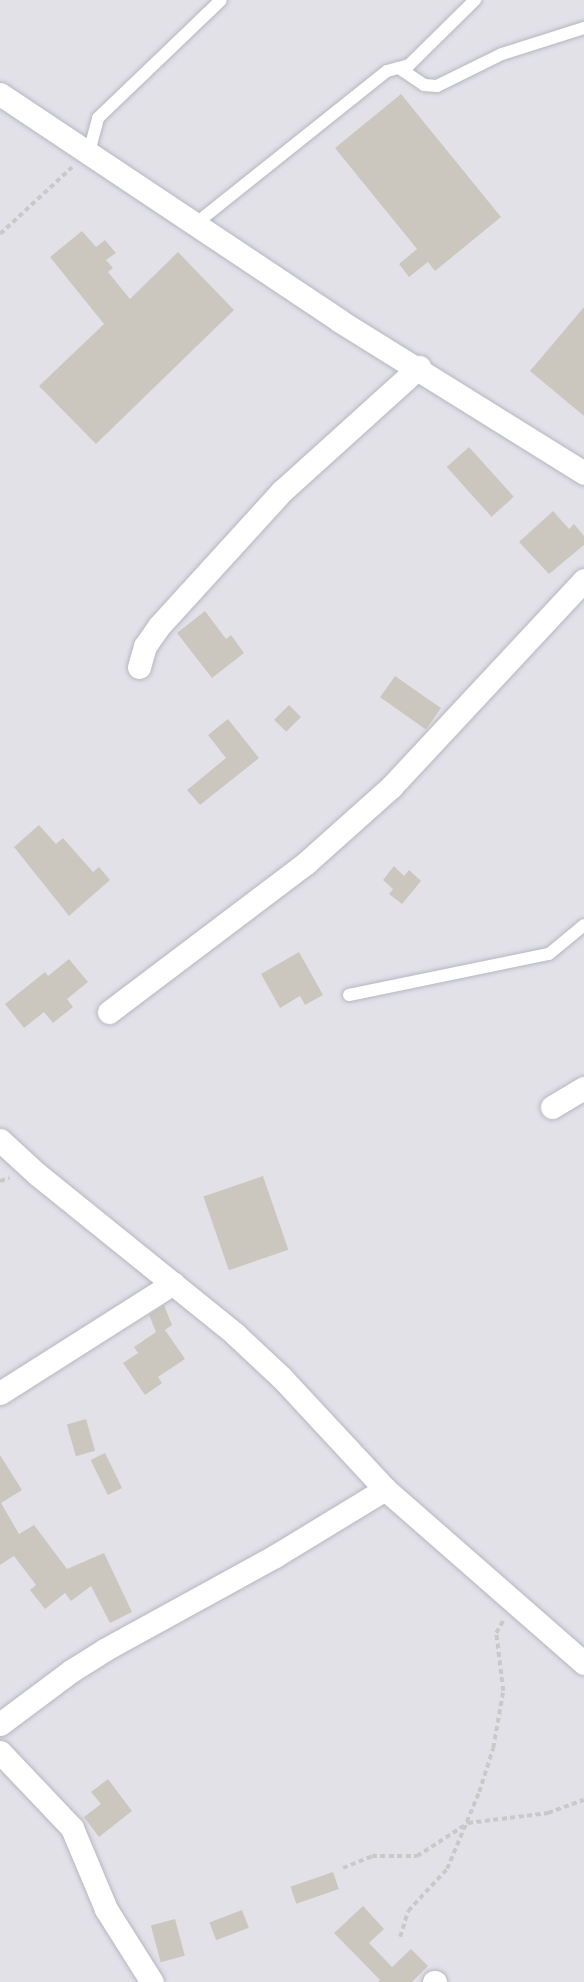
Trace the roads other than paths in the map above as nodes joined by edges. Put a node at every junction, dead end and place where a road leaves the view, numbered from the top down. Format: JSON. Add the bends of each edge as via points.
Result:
{"nodes":[{"id":1,"x":221,"y":0,"type":"edge"},
{"id":2,"x":475,"y":0,"type":"edge"},
{"id":3,"x":584,"y":28,"type":"edge"},
{"id":4,"x":398,"y":68,"type":"junction"},
{"id":5,"x":0,"y":94,"type":"edge"},
{"id":6,"x":89,"y":152,"type":"junction"},
{"id":7,"x":194,"y":225,"type":"junction"},
{"id":8,"x":419,"y":367,"type":"junction"},
{"id":9,"x":584,"y":473,"type":"edge"},
{"id":10,"x":584,"y":580,"type":"edge"},
{"id":11,"x":139,"y":667,"type":"dead end"},
{"id":12,"x":584,"y":925,"type":"edge"},
{"id":13,"x":349,"y":995,"type":"dead end"},
{"id":14,"x":109,"y":1012,"type":"dead end"},
{"id":15,"x":584,"y":1088,"type":"edge"},
{"id":16,"x":552,"y":1107,"type":"dead end"},
{"id":17,"x":0,"y":1140,"type":"edge"},
{"id":18,"x":173,"y":1283,"type":"junction"},
{"id":19,"x":0,"y":1392,"type":"edge"},
{"id":20,"x":385,"y":1489,"type":"junction"},
{"id":21,"x":584,"y":1663,"type":"edge"},
{"id":22,"x":0,"y":1724,"type":"edge"},
{"id":23,"x":0,"y":1752,"type":"edge"},
{"id":24,"x":152,"y":1982,"type":"edge"}],
"edges":[{"from":1,"to":6,"type":"lane","via":[[98,118]]},
{"from":2,"to":4,"type":"lane","via":[[409,65]]},
{"from":3,"to":4,"type":"lane","via":[[502,54],[437,86],[424,85]]},
{"from":4,"to":7,"type":"lane","via":[[387,71]]},
{"from":5,"to":6,"type":"street"},
{"from":6,"to":7,"type":"street"},
{"from":7,"to":8,"type":"street"},
{"from":8,"to":9,"type":"street"},
{"from":8,"to":11,"type":"street","via":[[282,491],[159,626],[145,646]]},
{"from":10,"to":14,"type":"street","via":[[391,787],[306,863]]},
{"from":12,"to":13,"type":"lane","via":[[549,954]]},
{"from":15,"to":16,"type":"street"},
{"from":17,"to":18,"type":"street"},
{"from":18,"to":19,"type":"street"},
{"from":18,"to":20,"type":"street","via":[[282,1378]]},
{"from":20,"to":21,"type":"street"},
{"from":20,"to":22,"type":"street","via":[[94,1656]]},
{"from":23,"to":24,"type":"street","via":[[72,1828],[106,1909]]}]}
